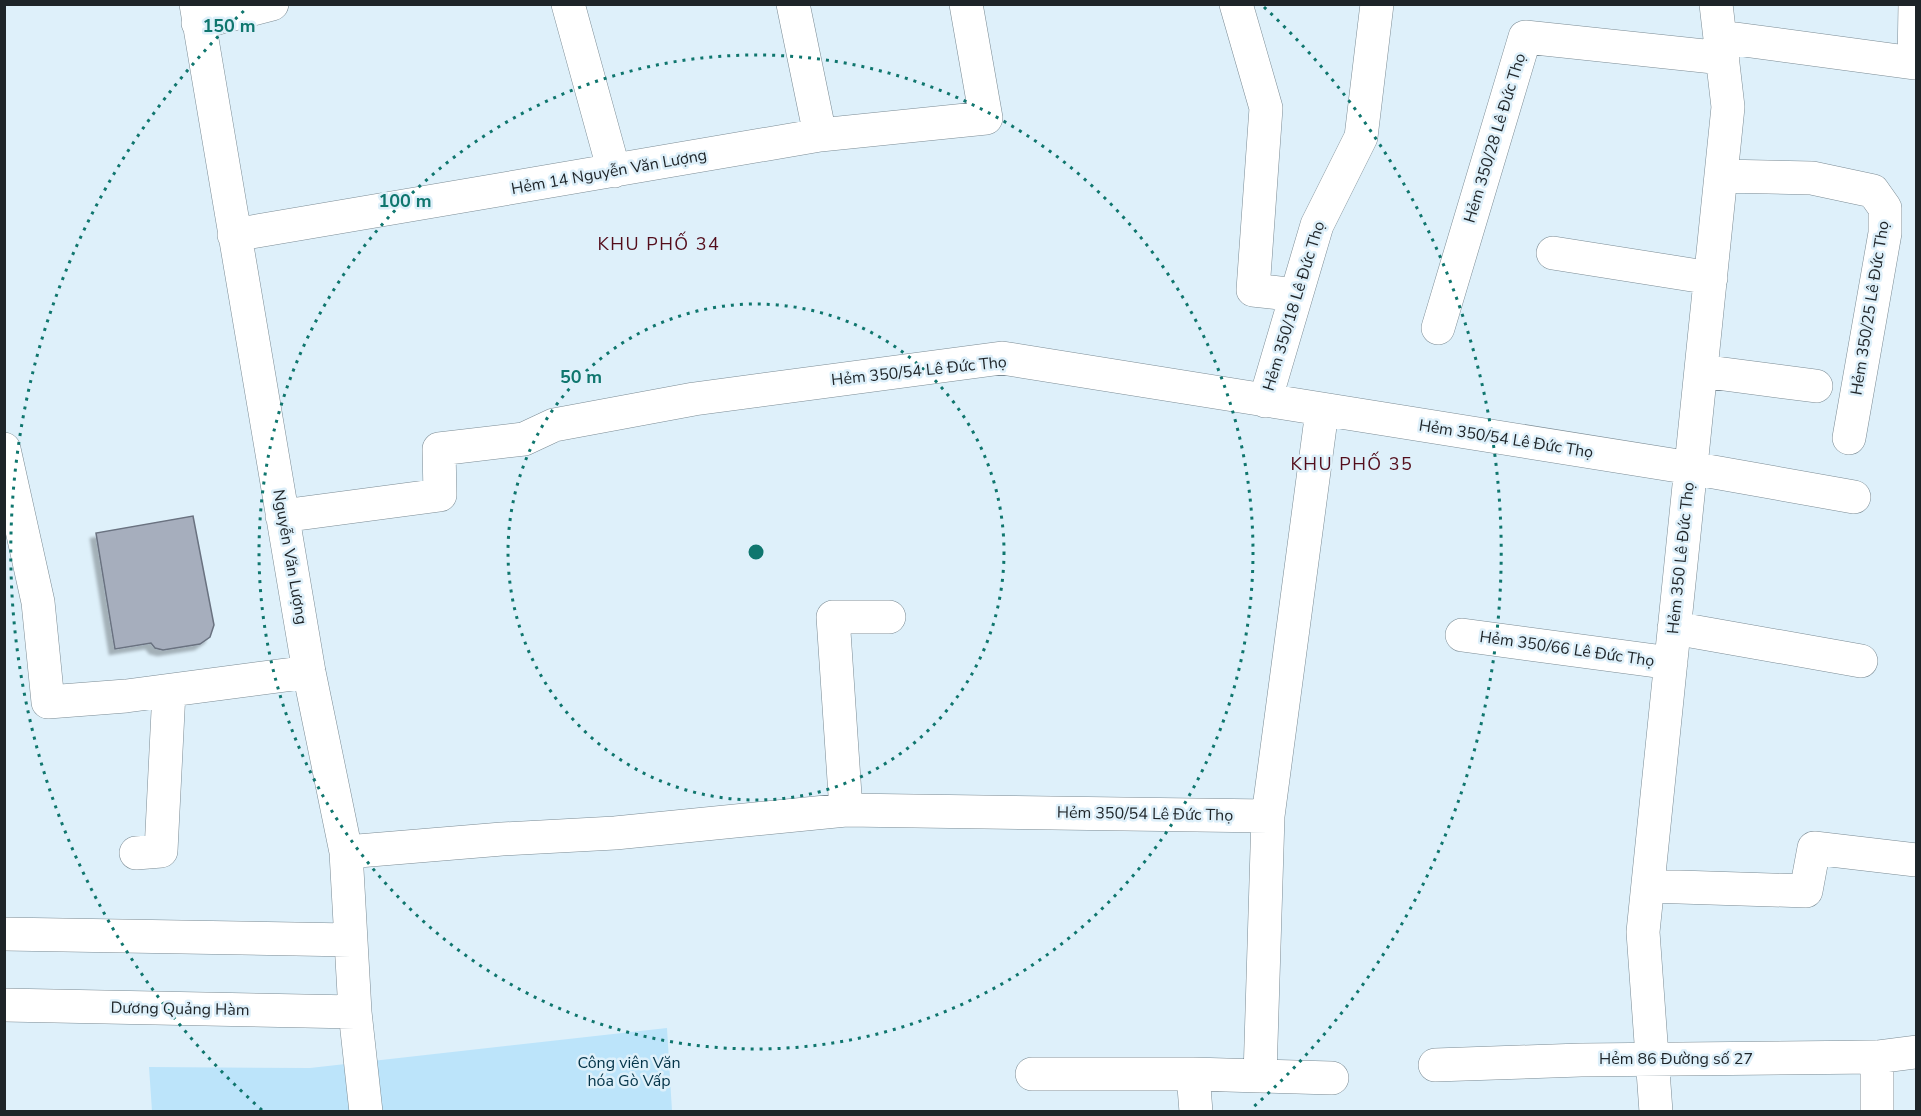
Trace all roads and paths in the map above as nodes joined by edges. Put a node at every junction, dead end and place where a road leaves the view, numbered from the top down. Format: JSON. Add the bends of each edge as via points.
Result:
{"nodes":[{"id":1,"x":272,"y":4,"type":"edge"},
{"id":2,"x":568,"y":4,"type":"edge"},
{"id":3,"x":793,"y":4,"type":"edge"},
{"id":4,"x":966,"y":4,"type":"edge"},
{"id":5,"x":1236,"y":4,"type":"edge"},
{"id":6,"x":1377,"y":4,"type":"edge"},
{"id":7,"x":1716,"y":4,"type":"edge"},
{"id":8,"x":1915,"y":4,"type":"edge"},
{"id":9,"x":197,"y":14,"type":"edge"},
{"id":10,"x":1722,"y":47,"type":"junction"},
{"id":11,"x":820,"y":135,"type":"junction"},
{"id":12,"x":614,"y":171,"type":"junction"},
{"id":13,"x":1721,"y":176,"type":"junction"},
{"id":14,"x":234,"y":235,"type":"junction"},
{"id":15,"x":1553,"y":253,"type":"dead end"},
{"id":16,"x":1711,"y":278,"type":"junction"},
{"id":17,"x":1296,"y":295,"type":"junction"},
{"id":18,"x":1438,"y":328,"type":"dead end"},
{"id":19,"x":1701,"y":371,"type":"junction"},
{"id":20,"x":1816,"y":386,"type":"dead end"},
{"id":21,"x":1265,"y":401,"type":"junction"},
{"id":22,"x":1322,"y":411,"type":"junction"},
{"id":23,"x":1849,"y":438,"type":"dead end"},
{"id":24,"x":4,"y":448,"type":"edge"},
{"id":25,"x":1691,"y":468,"type":"junction"},
{"id":26,"x":1854,"y":497,"type":"dead end"},
{"id":27,"x":282,"y":516,"type":"junction"},
{"id":28,"x":889,"y":617,"type":"dead end"},
{"id":29,"x":1674,"y":628,"type":"junction"},
{"id":30,"x":1462,"y":635,"type":"dead end"},
{"id":31,"x":1862,"y":661,"type":"dead end"},
{"id":32,"x":1671,"y":663,"type":"junction"},
{"id":33,"x":309,"y":672,"type":"junction"},
{"id":34,"x":169,"y":691,"type":"junction"},
{"id":35,"x":846,"y":810,"type":"junction"},
{"id":36,"x":1268,"y":816,"type":"junction"},
{"id":37,"x":346,"y":852,"type":"junction"},
{"id":38,"x":136,"y":853,"type":"dead end"},
{"id":39,"x":1917,"y":860,"type":"edge"},
{"id":40,"x":1648,"y":886,"type":"junction"},
{"id":41,"x":4,"y":934,"type":"edge"},
{"id":42,"x":351,"y":940,"type":"junction"},
{"id":43,"x":4,"y":1005,"type":"edge"},
{"id":44,"x":355,"y":1012,"type":"junction"},
{"id":45,"x":1917,"y":1052,"type":"edge"},
{"id":46,"x":1877,"y":1057,"type":"junction"},
{"id":47,"x":1652,"y":1060,"type":"junction"},
{"id":48,"x":1435,"y":1065,"type":"dead end"},
{"id":49,"x":1032,"y":1074,"type":"dead end"},
{"id":50,"x":1193,"y":1074,"type":"junction"},
{"id":51,"x":1260,"y":1076,"type":"junction"},
{"id":52,"x":1332,"y":1078,"type":"dead end"},
{"id":53,"x":366,"y":1112,"type":"edge"},
{"id":54,"x":1196,"y":1112,"type":"edge"},
{"id":55,"x":1656,"y":1112,"type":"edge"},
{"id":56,"x":1877,"y":1112,"type":"edge"}],
"edges":[{"from":1,"to":9,"type":"street"},
{"from":2,"to":12,"type":"street"},
{"from":3,"to":11,"type":"street"},
{"from":4,"to":11,"type":"street","name":"Hẻm 14 Nguyễn Văn Lượng","via":[[986,118]]},
{"from":5,"to":17,"type":"street","via":[[1266,108],[1253,290]]},
{"from":6,"to":17,"type":"street","name":"Hẻm 350/18 Lê Đức Thọ","via":[[1361,137],[1317,225]]},
{"from":7,"to":10,"type":"street","name":"Hẻm 350 Lê Đức Thọ"},
{"from":8,"to":10,"type":"street","via":[[1914,63]]},
{"from":9,"to":14,"type":"street","name":"Nguyễn Văn Lượng"},
{"from":10,"to":13,"type":"street","name":"Hẻm 350 Lê Đức Thọ","via":[[1728,107]]},
{"from":10,"to":18,"type":"street","name":"Hẻm 350/28 Lê Đức Thọ","via":[[1525,37]]},
{"from":11,"to":12,"type":"street","name":"Hẻm 14 Nguyễn Văn Lượng"},
{"from":12,"to":14,"type":"street","name":"Hẻm 14 Nguyễn Văn Lượng"},
{"from":13,"to":16,"type":"street","name":"Hẻm 350 Lê Đức Thọ"},
{"from":13,"to":23,"type":"street","name":"Hẻm 350/25 Lê Đức Thọ","via":[[1812,178],[1873,191],[1885,208],[1885,233]]},
{"from":14,"to":27,"type":"street","name":"Nguyễn Văn Lượng"},
{"from":15,"to":16,"type":"street"},
{"from":16,"to":19,"type":"street","name":"Hẻm 350 Lê Đức Thọ"},
{"from":17,"to":21,"type":"street","name":"Hẻm 350/18 Lê Đức Thọ"},
{"from":19,"to":20,"type":"street"},
{"from":19,"to":25,"type":"street","name":"Hẻm 350 Lê Đức Thọ"},
{"from":21,"to":22,"type":"street","name":"Hẻm 350/54 Lê Đức Thọ"},
{"from":21,"to":27,"type":"street","name":"Hẻm 350/54 Lê Đức Thọ","via":[[1002,358],[694,399],[554,425],[524,440],[439,449],[440,495]]},
{"from":22,"to":25,"type":"street","name":"Hẻm 350/54 Lê Đức Thọ"},
{"from":22,"to":36,"type":"street"},
{"from":24,"to":34,"type":"street","via":[[38,602],[48,702]]},
{"from":25,"to":26,"type":"street","name":"Hẻm 350/54 Lê Đức Thọ"},
{"from":25,"to":29,"type":"street","name":"Hẻm 350 Lê Đức Thọ"},
{"from":27,"to":33,"type":"street","name":"Nguyễn Văn Lượng"},
{"from":28,"to":35,"type":"street","via":[[833,617]]},
{"from":29,"to":31,"type":"street"},
{"from":29,"to":32,"type":"street","name":"Hẻm 350 Lê Đức Thọ"},
{"from":30,"to":32,"type":"street","name":"Hẻm 350/66 Lê Đức Thọ"},
{"from":32,"to":40,"type":"street","name":"Hẻm 350 Lê Đức Thọ"},
{"from":33,"to":34,"type":"street"},
{"from":33,"to":37,"type":"street","name":"Nguyễn Văn Lượng"},
{"from":34,"to":38,"type":"street","via":[[161,851]]},
{"from":35,"to":36,"type":"street","name":"Hẻm 350/54 Lê Đức Thọ"},
{"from":35,"to":37,"type":"street","name":"Hẻm 350/54 Lê Đức Thọ","via":[[615,833]]},
{"from":36,"to":51,"type":"street"},
{"from":37,"to":42,"type":"street","name":"Nguyễn Văn Lượng"},
{"from":39,"to":40,"type":"street","via":[[1814,848],[1806,891]]},
{"from":40,"to":47,"type":"street","name":"Hẻm 350 Lê Đức Thọ","via":[[1643,932]]},
{"from":41,"to":42,"type":"street"},
{"from":42,"to":44,"type":"street","name":"Nguyễn Văn Lượng"},
{"from":43,"to":44,"type":"street","name":"Dương Quảng Hàm"},
{"from":44,"to":53,"type":"street","name":"Nguyễn Văn Lượng"},
{"from":45,"to":46,"type":"street","name":"Hẻm 86 Đường số 27"},
{"from":46,"to":47,"type":"street","name":"Hẻm 86 Đường số 27"},
{"from":46,"to":56,"type":"street"},
{"from":47,"to":48,"type":"street","name":"Hẻm 86 Đường số 27"},
{"from":47,"to":55,"type":"street","name":"Hẻm 350 Lê Đức Thọ"},
{"from":49,"to":50,"type":"street"},
{"from":50,"to":51,"type":"street"},
{"from":50,"to":54,"type":"street"},
{"from":51,"to":52,"type":"street"}]}
